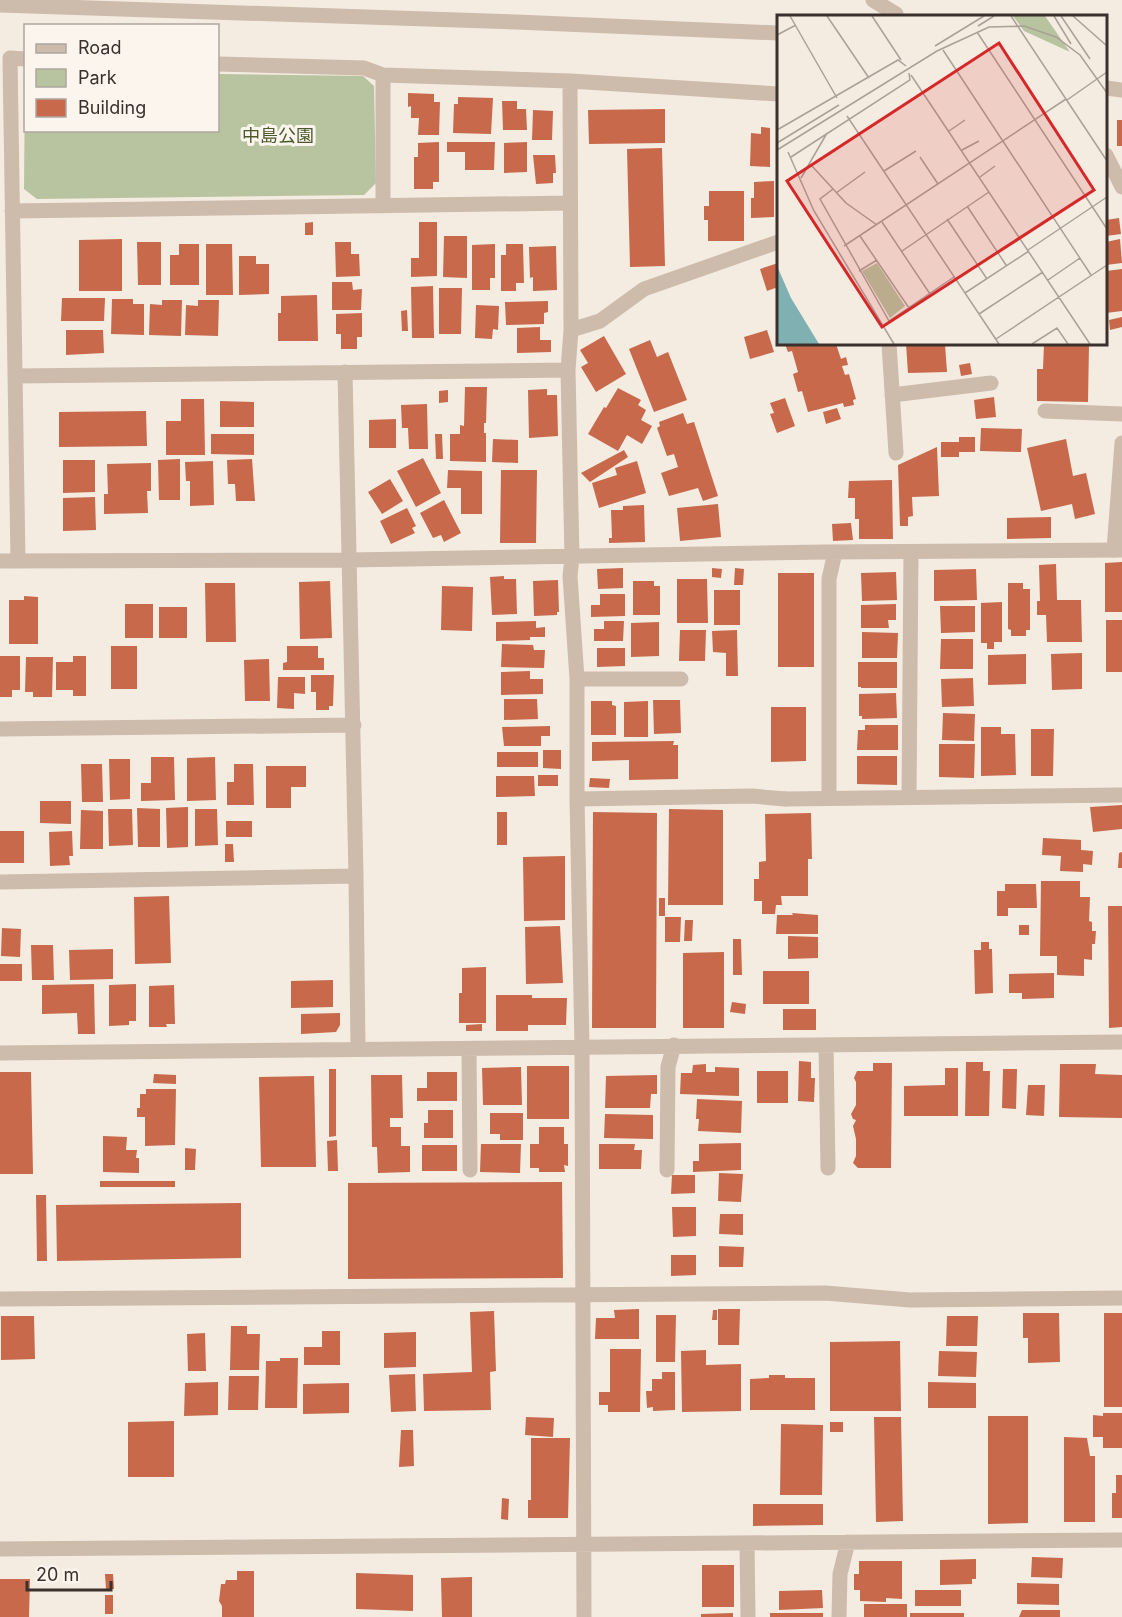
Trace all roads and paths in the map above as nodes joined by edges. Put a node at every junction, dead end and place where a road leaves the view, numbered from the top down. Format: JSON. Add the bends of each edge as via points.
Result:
{"nodes":[{"id":1,"x":873,"y":0,"type":"edge"},
{"id":2,"x":0,"y":5,"type":"edge"},
{"id":3,"x":896,"y":15,"type":"edge"},
{"id":4,"x":777,"y":33,"type":"edge"},
{"id":5,"x":24,"y":59,"type":"edge"},
{"id":6,"x":219,"y":64,"type":"edge"},
{"id":7,"x":384,"y":75,"type":"junction"},
{"id":8,"x":570,"y":81,"type":"junction"},
{"id":9,"x":1107,"y":88,"type":"edge"},
{"id":10,"x":1122,"y":90,"type":"edge"},
{"id":11,"x":777,"y":94,"type":"edge"},
{"id":12,"x":1107,"y":157,"type":"edge"},
{"id":13,"x":1122,"y":187,"type":"edge"},
{"id":14,"x":1107,"y":189,"type":"edge"},
{"id":15,"x":570,"y":203,"type":"junction"},
{"id":16,"x":383,"y":206,"type":"junction"},
{"id":17,"x":12,"y":211,"type":"junction"},
{"id":18,"x":777,"y":243,"type":"edge"},
{"id":19,"x":571,"y":330,"type":"junction"},
{"id":20,"x":889,"y":345,"type":"edge"},
{"id":21,"x":568,"y":370,"type":"junction"},
{"id":22,"x":345,"y":372,"type":"junction"},
{"id":23,"x":15,"y":376,"type":"junction"},
{"id":24,"x":991,"y":383,"type":"dead end"},
{"id":25,"x":892,"y":395,"type":"junction"},
{"id":26,"x":1045,"y":411,"type":"dead end"},
{"id":27,"x":1122,"y":414,"type":"edge"},
{"id":28,"x":1122,"y":443,"type":"edge"},
{"id":29,"x":896,"y":453,"type":"dead end"},
{"id":30,"x":1118,"y":550,"type":"edge"},
{"id":31,"x":835,"y":552,"type":"junction"},
{"id":32,"x":910,"y":552,"type":"junction"},
{"id":33,"x":572,"y":558,"type":"junction"},
{"id":34,"x":350,"y":560,"type":"junction"},
{"id":35,"x":0,"y":561,"type":"edge"},
{"id":36,"x":18,"y":561,"type":"junction"},
{"id":37,"x":577,"y":678,"type":"junction"},
{"id":38,"x":681,"y":679,"type":"dead end"},
{"id":39,"x":354,"y":725,"type":"junction"},
{"id":40,"x":0,"y":729,"type":"edge"},
{"id":41,"x":1122,"y":795,"type":"edge"},
{"id":42,"x":909,"y":797,"type":"junction"},
{"id":43,"x":829,"y":798,"type":"junction"},
{"id":44,"x":577,"y":799,"type":"junction"},
{"id":45,"x":356,"y":876,"type":"junction"},
{"id":46,"x":0,"y":882,"type":"edge"},
{"id":47,"x":1122,"y":1042,"type":"edge"},
{"id":48,"x":674,"y":1045,"type":"junction"},
{"id":49,"x":826,"y":1045,"type":"junction"},
{"id":50,"x":582,"y":1046,"type":"junction"},
{"id":51,"x":358,"y":1048,"type":"junction"},
{"id":52,"x":469,"y":1049,"type":"junction"},
{"id":53,"x":0,"y":1053,"type":"edge"},
{"id":54,"x":828,"y":1168,"type":"dead end"},
{"id":55,"x":470,"y":1170,"type":"dead end"},
{"id":56,"x":667,"y":1170,"type":"dead end"},
{"id":57,"x":582,"y":1295,"type":"junction"},
{"id":58,"x":1122,"y":1298,"type":"edge"},
{"id":59,"x":0,"y":1299,"type":"edge"},
{"id":60,"x":1122,"y":1540,"type":"edge"},
{"id":61,"x":848,"y":1542,"type":"junction"},
{"id":62,"x":747,"y":1543,"type":"junction"},
{"id":63,"x":583,"y":1544,"type":"junction"},
{"id":64,"x":0,"y":1549,"type":"edge"},
{"id":65,"x":584,"y":1617,"type":"edge"},
{"id":66,"x":748,"y":1617,"type":"edge"},
{"id":67,"x":839,"y":1617,"type":"edge"}],
"edges":[{"from":1,"to":3,"type":"street"},
{"from":2,"to":4,"type":"street"},
{"from":5,"to":17,"type":"street","via":[[10,58]]},
{"from":6,"to":7,"type":"street","via":[[364,68]]},
{"from":7,"to":8,"type":"street"},
{"from":7,"to":16,"type":"street"},
{"from":8,"to":11,"type":"street"},
{"from":8,"to":15,"type":"street"},
{"from":9,"to":10,"type":"street"},
{"from":12,"to":13,"type":"street"},
{"from":13,"to":14,"type":"street"},
{"from":15,"to":16,"type":"street"},
{"from":15,"to":19,"type":"street"},
{"from":16,"to":17,"type":"street"},
{"from":17,"to":23,"type":"street"},
{"from":18,"to":19,"type":"street","via":[[644,289],[600,321]]},
{"from":19,"to":21,"type":"street"},
{"from":20,"to":25,"type":"street"},
{"from":21,"to":22,"type":"street"},
{"from":21,"to":33,"type":"street"},
{"from":22,"to":23,"type":"street"},
{"from":22,"to":34,"type":"street"},
{"from":23,"to":36,"type":"street"},
{"from":24,"to":25,"type":"street"},
{"from":25,"to":29,"type":"street"},
{"from":26,"to":27,"type":"street"},
{"from":28,"to":30,"type":"street"},
{"from":30,"to":32,"type":"street"},
{"from":31,"to":32,"type":"street"},
{"from":31,"to":33,"type":"street"},
{"from":31,"to":43,"type":"street","via":[[829,579]]},
{"from":32,"to":42,"type":"street"},
{"from":33,"to":34,"type":"street"},
{"from":33,"to":37,"type":"street"},
{"from":34,"to":36,"type":"street"},
{"from":34,"to":39,"type":"street"},
{"from":35,"to":36,"type":"street"},
{"from":37,"to":38,"type":"street"},
{"from":37,"to":44,"type":"street"},
{"from":39,"to":40,"type":"street"},
{"from":39,"to":45,"type":"street"},
{"from":41,"to":42,"type":"street"},
{"from":42,"to":43,"type":"street"},
{"from":43,"to":44,"type":"street"},
{"from":44,"to":50,"type":"street"},
{"from":45,"to":46,"type":"street"},
{"from":45,"to":51,"type":"street"},
{"from":47,"to":49,"type":"street"},
{"from":48,"to":49,"type":"street"},
{"from":48,"to":50,"type":"street"},
{"from":48,"to":56,"type":"street","via":[[668,1067]]},
{"from":49,"to":54,"type":"street"},
{"from":50,"to":52,"type":"street"},
{"from":50,"to":57,"type":"street"},
{"from":51,"to":52,"type":"street"},
{"from":51,"to":53,"type":"street"},
{"from":52,"to":55,"type":"street"},
{"from":57,"to":58,"type":"street","via":[[825,1293],[910,1300]]},
{"from":57,"to":59,"type":"street"},
{"from":57,"to":63,"type":"street"},
{"from":60,"to":61,"type":"street"},
{"from":61,"to":62,"type":"street"},
{"from":61,"to":67,"type":"street","via":[[840,1574]]},
{"from":62,"to":63,"type":"street"},
{"from":62,"to":66,"type":"street"},
{"from":63,"to":64,"type":"street"},
{"from":63,"to":65,"type":"street"}]}
